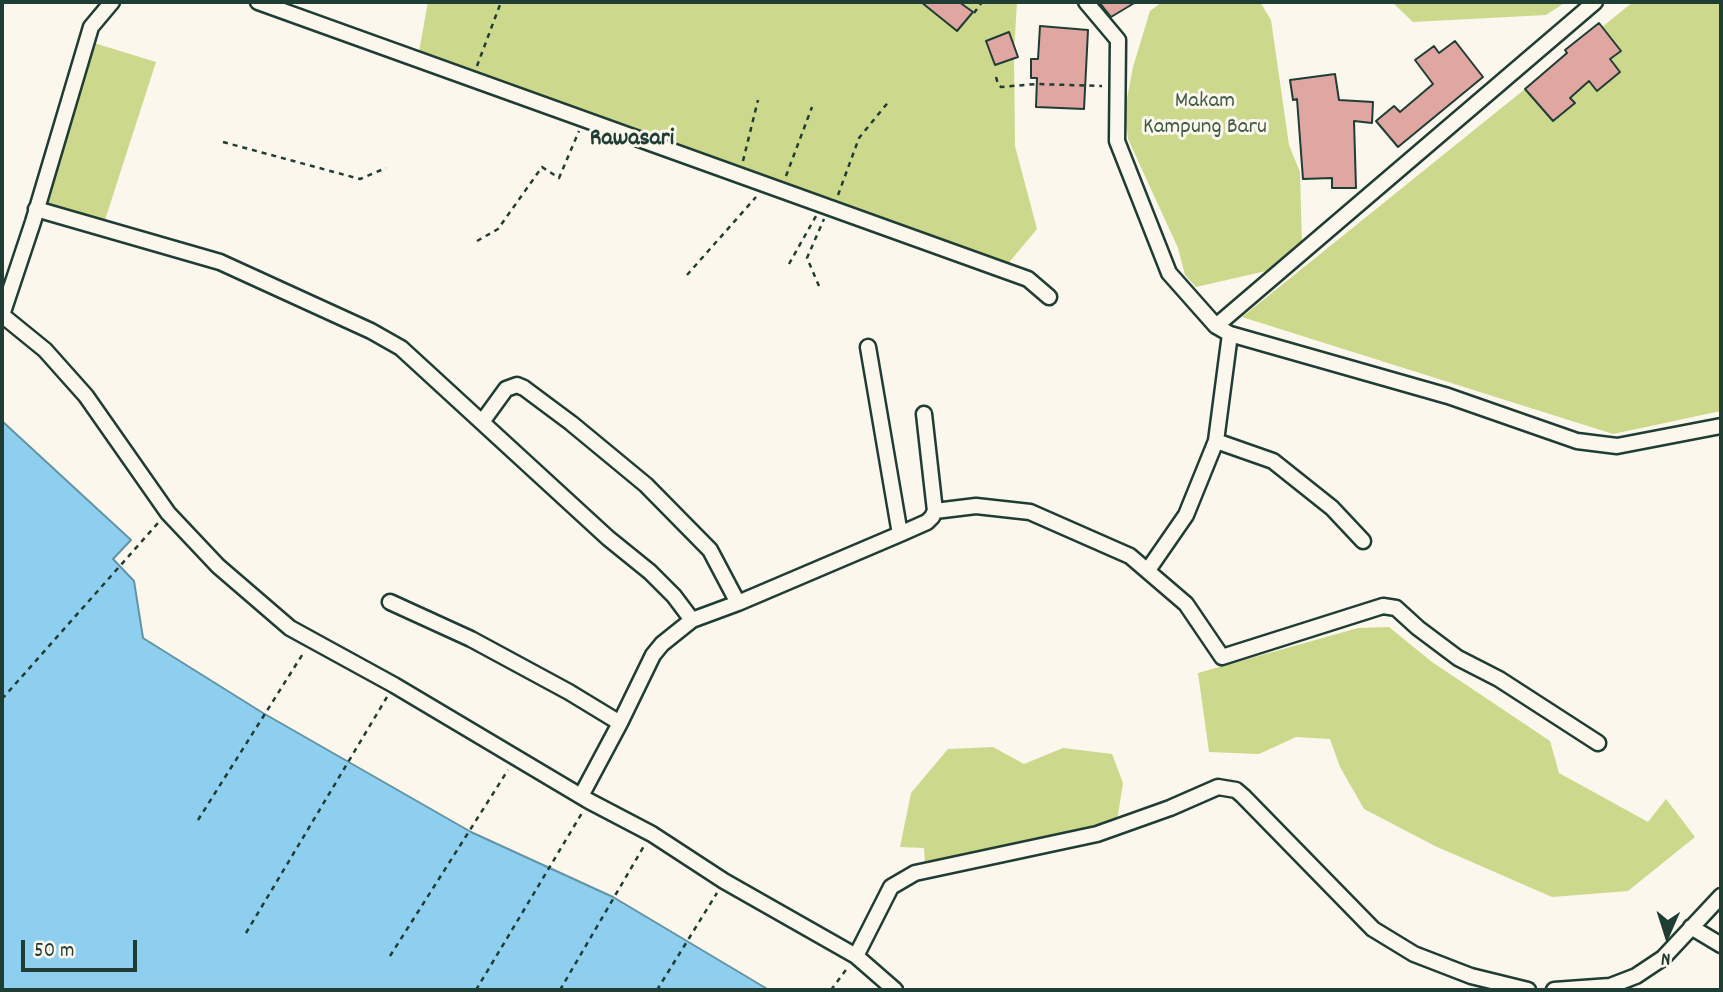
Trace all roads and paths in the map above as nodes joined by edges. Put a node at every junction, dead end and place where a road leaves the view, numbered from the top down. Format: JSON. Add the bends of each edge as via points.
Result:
{"nodes":[{"id":1,"x":112,"y":2,"type":"edge"},
{"id":2,"x":258,"y":2,"type":"edge"},
{"id":3,"x":501,"y":2,"type":"edge"},
{"id":4,"x":982,"y":2,"type":"edge"},
{"id":5,"x":1086,"y":2,"type":"edge"},
{"id":6,"x":1595,"y":2,"type":"edge"},
{"id":7,"x":974,"y":13,"type":"dead end"},
{"id":8,"x":996,"y":77,"type":"dead end"},
{"id":9,"x":472,"y":78,"type":"junction"},
{"id":10,"x":1119,"y":87,"type":"junction"},
{"id":11,"x":758,"y":100,"type":"dead end"},
{"id":12,"x":890,"y":100,"type":"dead end"},
{"id":13,"x":812,"y":107,"type":"dead end"},
{"id":14,"x":584,"y":119,"type":"junction"},
{"id":15,"x":223,"y":142,"type":"dead end"},
{"id":16,"x":386,"y":169,"type":"dead end"},
{"id":17,"x":740,"y":174,"type":"junction"},
{"id":18,"x":775,"y":187,"type":"junction"},
{"id":19,"x":828,"y":206,"type":"junction"},
{"id":20,"x":37,"y":209,"type":"junction"},
{"id":21,"x":477,"y":242,"type":"dead end"},
{"id":22,"x":789,"y":264,"type":"dead end"},
{"id":23,"x":687,"y":275,"type":"dead end"},
{"id":24,"x":819,"y":286,"type":"dead end"},
{"id":25,"x":1049,"y":297,"type":"dead end"},
{"id":26,"x":2,"y":315,"type":"edge"},
{"id":27,"x":1216,"y":326,"type":"junction"},
{"id":28,"x":1230,"y":334,"type":"junction"},
{"id":29,"x":868,"y":347,"type":"dead end"},
{"id":30,"x":923,"y":414,"type":"dead end"},
{"id":31,"x":482,"y":422,"type":"junction"},
{"id":32,"x":1721,"y":426,"type":"edge"},
{"id":33,"x":1216,"y":441,"type":"junction"},
{"id":34,"x":935,"y":511,"type":"junction"},
{"id":35,"x":168,"y":513,"type":"junction"},
{"id":36,"x":900,"y":534,"type":"junction"},
{"id":37,"x":1363,"y":541,"type":"dead end"},
{"id":38,"x":1148,"y":570,"type":"junction"},
{"id":39,"x":390,"y":602,"type":"dead end"},
{"id":40,"x":738,"y":603,"type":"junction"},
{"id":41,"x":692,"y":620,"type":"junction"},
{"id":42,"x":312,"y":641,"type":"junction"},
{"id":43,"x":394,"y":685,"type":"junction"},
{"id":44,"x":2,"y":699,"type":"edge"},
{"id":45,"x":620,"y":723,"type":"junction"},
{"id":46,"x":1598,"y":743,"type":"dead end"},
{"id":47,"x":516,"y":758,"type":"junction"},
{"id":48,"x":585,"y":798,"type":"junction"},
{"id":49,"x":198,"y":820,"type":"dead end"},
{"id":50,"x":652,"y":834,"type":"junction"},
{"id":51,"x":724,"y":881,"type":"junction"},
{"id":52,"x":1721,"y":896,"type":"edge"},
{"id":53,"x":1691,"y":927,"type":"junction"},
{"id":54,"x":246,"y":933,"type":"dead end"},
{"id":55,"x":1721,"y":945,"type":"edge"},
{"id":56,"x":390,"y":956,"type":"dead end"},
{"id":57,"x":856,"y":956,"type":"junction"},
{"id":58,"x":476,"y":990,"type":"edge"},
{"id":59,"x":561,"y":990,"type":"edge"},
{"id":60,"x":657,"y":990,"type":"edge"},
{"id":61,"x":831,"y":990,"type":"edge"},
{"id":62,"x":895,"y":990,"type":"edge"},
{"id":63,"x":1528,"y":990,"type":"edge"},
{"id":64,"x":1554,"y":990,"type":"edge"}],
"edges":[{"from":1,"to":20,"type":"street","via":[[91,27]]},
{"from":2,"to":9,"type":"street"},
{"from":3,"to":9,"type":"path"},
{"from":4,"to":7,"type":"path"},
{"from":5,"to":10,"type":"street","via":[[1118,40]]},
{"from":6,"to":27,"type":"street"},
{"from":8,"to":10,"type":"path","via":[[1001,87]]},
{"from":9,"to":14,"type":"street"},
{"from":10,"to":27,"type":"street","via":[[1117,141],[1169,273]]},
{"from":11,"to":17,"type":"path"},
{"from":12,"to":19,"type":"path","via":[[859,138]]},
{"from":13,"to":18,"type":"path"},
{"from":14,"to":17,"type":"street"},
{"from":14,"to":21,"type":"path","via":[[559,178],[542,167],[498,229]]},
{"from":15,"to":16,"type":"path","via":[[360,178]]},
{"from":17,"to":18,"type":"street"},
{"from":18,"to":19,"type":"street"},
{"from":18,"to":23,"type":"path"},
{"from":19,"to":22,"type":"path"},
{"from":19,"to":24,"type":"path","via":[[807,258]]},
{"from":19,"to":25,"type":"street","via":[[1028,279]]},
{"from":20,"to":26,"type":"street"},
{"from":20,"to":31,"type":"street","via":[[220,262],[371,331],[401,348]]},
{"from":26,"to":35,"type":"street","via":[[45,350],[86,396]]},
{"from":27,"to":28,"type":"street"},
{"from":28,"to":32,"type":"street","via":[[1448,396],[1577,441],[1629,444]]},
{"from":28,"to":33,"type":"street"},
{"from":29,"to":36,"type":"street"},
{"from":30,"to":34,"type":"street"},
{"from":31,"to":40,"type":"street","via":[[506,389],[524,388],[664,503],[710,550]]},
{"from":31,"to":41,"type":"street","via":[[650,572]]},
{"from":33,"to":37,"type":"street","via":[[1273,461],[1332,508]]},
{"from":33,"to":38,"type":"street","via":[[1186,515]]},
{"from":34,"to":36,"type":"street","via":[[927,522]]},
{"from":34,"to":38,"type":"street","via":[[976,506],[1030,512],[1130,556]]},
{"from":35,"to":42,"type":"street","via":[[218,566],[290,628]]},
{"from":35,"to":44,"type":"path"},
{"from":36,"to":40,"type":"street"},
{"from":38,"to":46,"type":"street","via":[[1186,604],[1222,657],[1383,606],[1396,608],[1458,658]]},
{"from":39,"to":45,"type":"street","via":[[471,639]]},
{"from":40,"to":41,"type":"street"},
{"from":41,"to":45,"type":"street","via":[[653,655]]},
{"from":42,"to":43,"type":"street"},
{"from":42,"to":49,"type":"path"},
{"from":43,"to":47,"type":"street"},
{"from":43,"to":54,"type":"path"},
{"from":45,"to":48,"type":"street"},
{"from":47,"to":48,"type":"street"},
{"from":47,"to":56,"type":"path"},
{"from":48,"to":50,"type":"street"},
{"from":48,"to":58,"type":"path"},
{"from":50,"to":51,"type":"street"},
{"from":50,"to":59,"type":"path"},
{"from":51,"to":57,"type":"street"},
{"from":51,"to":60,"type":"path"},
{"from":52,"to":53,"type":"street"},
{"from":53,"to":55,"type":"street"},
{"from":53,"to":64,"type":"street","via":[[1663,958],[1636,976],[1609,986]]},
{"from":57,"to":61,"type":"path"},
{"from":57,"to":62,"type":"street"},
{"from":57,"to":63,"type":"street","via":[[891,887],[915,873],[1097,834],[1218,787],[1243,796],[1373,929],[1414,954],[1471,976]]}]}
